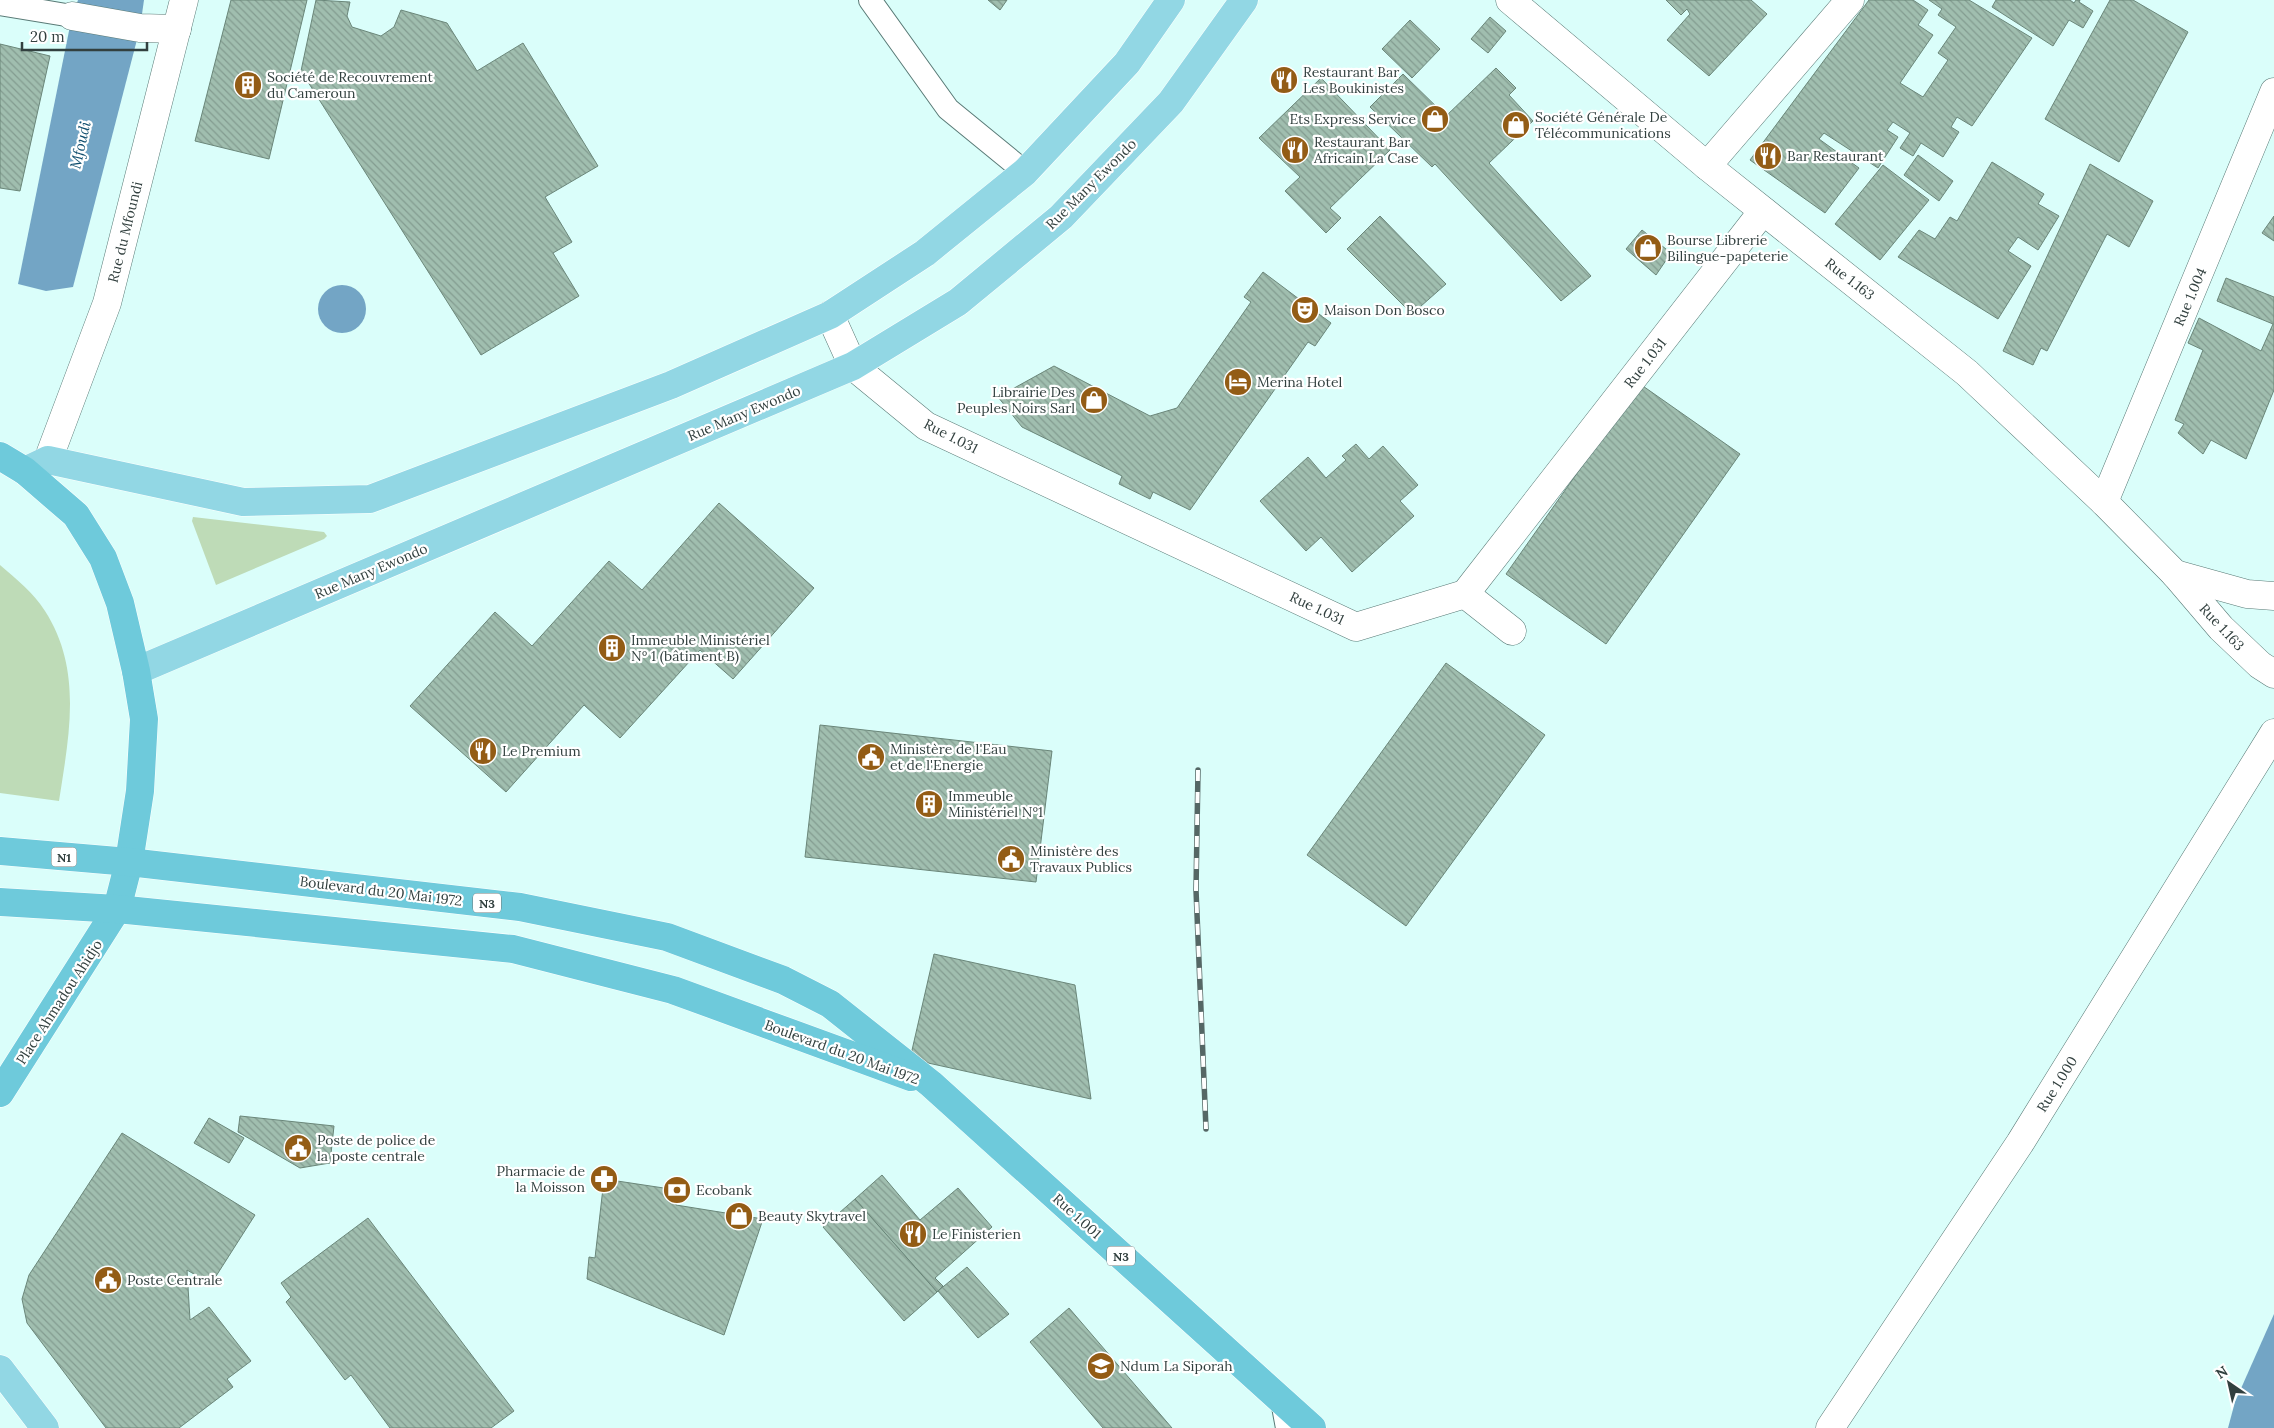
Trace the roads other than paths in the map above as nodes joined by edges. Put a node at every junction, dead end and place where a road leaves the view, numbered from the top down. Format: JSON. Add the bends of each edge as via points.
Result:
{"nodes":[{"id":1,"x":184,"y":0,"type":"edge"},
{"id":2,"x":870,"y":0,"type":"edge"},
{"id":3,"x":1171,"y":0,"type":"edge"},
{"id":4,"x":1244,"y":0,"type":"edge"},
{"id":5,"x":1510,"y":0,"type":"edge"},
{"id":6,"x":1850,"y":0,"type":"edge"},
{"id":7,"x":0,"y":4,"type":"edge"},
{"id":8,"x":72,"y":16,"type":"joint"},
{"id":9,"x":177,"y":29,"type":"junction"},
{"id":10,"x":2274,"y":92,"type":"edge"},
{"id":11,"x":1707,"y":166,"type":"junction"},
{"id":12,"x":1025,"y":172,"type":"junction"},
{"id":13,"x":1763,"y":211,"type":"junction"},
{"id":14,"x":830,"y":314,"type":"junction"},
{"id":15,"x":854,"y":366,"type":"junction"},
{"id":16,"x":0,"y":456,"type":"edge"},
{"id":17,"x":37,"y":465,"type":"junction"},
{"id":18,"x":2104,"y":502,"type":"junction"},
{"id":19,"x":2175,"y":574,"type":"junction"},
{"id":20,"x":1465,"y":594,"type":"junction"},
{"id":21,"x":2274,"y":596,"type":"edge"},
{"id":22,"x":1512,"y":631,"type":"dead end"},
{"id":23,"x":136,"y":671,"type":"junction"},
{"id":24,"x":2274,"y":674,"type":"edge"},
{"id":25,"x":2274,"y":733,"type":"edge"},
{"id":26,"x":0,"y":851,"type":"edge"},
{"id":27,"x":129,"y":862,"type":"junction"},
{"id":28,"x":0,"y":902,"type":"edge"},
{"id":29,"x":117,"y":909,"type":"junction"},
{"id":30,"x":931,"y":1084,"type":"junction"},
{"id":31,"x":0,"y":1094,"type":"edge"},
{"id":32,"x":0,"y":1369,"type":"edge"},
{"id":33,"x":1282,"y":1401,"type":"junction"},
{"id":34,"x":45,"y":1428,"type":"edge"},
{"id":35,"x":1287,"y":1428,"type":"edge"},
{"id":36,"x":1312,"y":1428,"type":"edge"},
{"id":37,"x":1830,"y":1428,"type":"edge"}],
"edges":[{"from":1,"to":9,"type":"street","name":"Rue du Mfoundi"},
{"from":2,"to":12,"type":"lane","via":[[948,109]]},
{"from":3,"to":12,"type":"main road","via":[[1127,63]]},
{"from":4,"to":15,"type":"main road","name":"Rue Many Ewondo","via":[[1171,102],[1061,217],[958,302]]},
{"from":5,"to":11,"type":"street","name":"Rue 1.163"},
{"from":6,"to":11,"type":"street"},
{"from":7,"to":8,"type":"lane"},
{"from":8,"to":9,"type":"street","via":[[140,28]]},
{"from":9,"to":17,"type":"street","name":"Rue du Mfoundi","via":[[107,303]]},
{"from":10,"to":18,"type":"street","name":"Rue 1.004"},
{"from":11,"to":13,"type":"street","name":"Rue 1.163"},
{"from":12,"to":14,"type":"main road","via":[[925,253]]},
{"from":13,"to":18,"type":"street","name":"Rue 1.163","via":[[1967,373]]},
{"from":13,"to":20,"type":"street","name":"Rue 1.031"},
{"from":14,"to":15,"type":"street","name":"Rue 1.031"},
{"from":14,"to":17,"type":"main road","via":[[671,385],[370,499],[243,502]]},
{"from":15,"to":20,"type":"street","name":"Rue 1.031","via":[[926,426],[1356,627]]},
{"from":15,"to":23,"type":"main road","name":"Rue Many Ewondo"},
{"from":16,"to":17,"type":"highway","name":"Place Ahmadou Ahidjo"},
{"from":17,"to":23,"type":"highway","name":"Place Ahmadou Ahidjo","via":[[103,558],[120,603]]},
{"from":18,"to":19,"type":"street","name":"Rue 1.163"},
{"from":19,"to":21,"type":"street","name":"Rue 1.163","via":[[2247,594]]},
{"from":19,"to":24,"type":"street","name":"Rue 1.163","via":[[2221,628]]},
{"from":20,"to":22,"type":"street"},
{"from":23,"to":27,"type":"highway","name":"Place Ahmadou Ahidjo","via":[[144,719],[140,791]]},
{"from":25,"to":37,"type":"street","name":"Rue 1.000","via":[[2020,1143]]},
{"from":26,"to":27,"type":"highway","name":"Boulevard du 20 Mai 1972","number":"N1"},
{"from":27,"to":29,"type":"highway","name":"Place Ahmadou Ahidjo"},
{"from":27,"to":30,"type":"highway","name":"Boulevard du 20 Mai 1972","number":"N3","via":[[520,907],[667,936],[783,980],[830,1004]]},
{"from":28,"to":29,"type":"highway"},
{"from":29,"to":30,"type":"highway","name":"Boulevard du 20 Mai 1972","number":"N3","via":[[513,950],[673,990]]},
{"from":29,"to":31,"type":"highway","name":"Place Ahmadou Ahidjo"},
{"from":30,"to":33,"type":"highway","name":"Rue 1.001","number":"N3"},
{"from":32,"to":34,"type":"main road"},
{"from":33,"to":35,"type":"lane"},
{"from":33,"to":36,"type":"highway","name":"Rue 1.001","number":"N3"}]}
